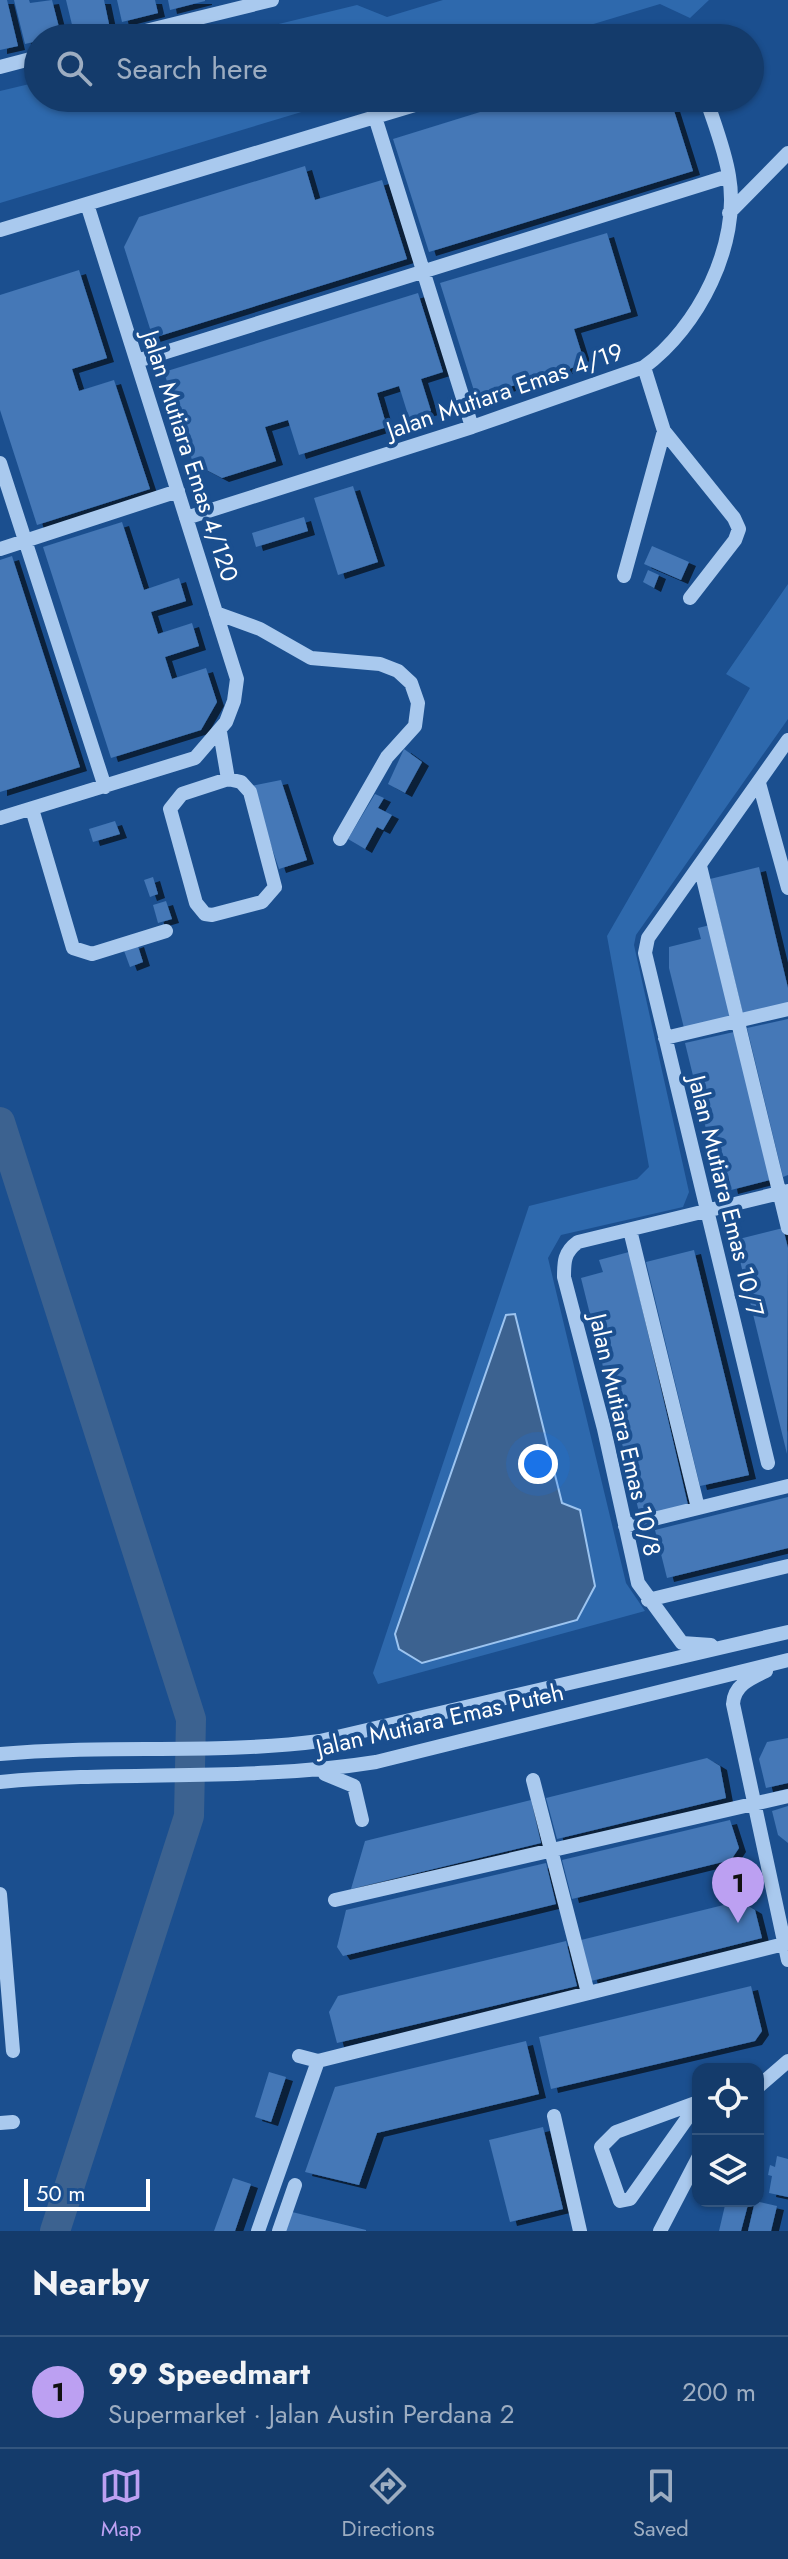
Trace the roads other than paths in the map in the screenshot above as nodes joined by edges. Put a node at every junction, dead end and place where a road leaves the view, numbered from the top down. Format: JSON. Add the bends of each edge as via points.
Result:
{"nodes":[{"id":1,"x":272,"y":0,"type":"edge"},
{"id":2,"x":174,"y":24,"type":"edge"},
{"id":3,"x":24,"y":61,"type":"edge"},
{"id":4,"x":0,"y":67,"type":"edge"},
{"id":5,"x":392,"y":112,"type":"edge"},
{"id":6,"x":710,"y":112,"type":"edge"},
{"id":7,"x":375,"y":117,"type":"junction"},
{"id":8,"x":788,"y":153,"type":"edge"},
{"id":9,"x":729,"y":176,"type":"junction"},
{"id":10,"x":87,"y":204,"type":"junction"},
{"id":11,"x":729,"y":213,"type":"junction"},
{"id":12,"x":0,"y":230,"type":"edge"},
{"id":13,"x":423,"y":270,"type":"junction"},
{"id":14,"x":137,"y":361,"type":"junction"},
{"id":15,"x":644,"y":367,"type":"junction"},
{"id":16,"x":472,"y":427,"type":"junction"},
{"id":17,"x":664,"y":431,"type":"junction"},
{"id":18,"x":0,"y":463,"type":"edge"},
{"id":19,"x":178,"y":491,"type":"junction"},
{"id":20,"x":186,"y":518,"type":"junction"},
{"id":21,"x":25,"y":541,"type":"junction"},
{"id":22,"x":0,"y":549,"type":"edge"},
{"id":23,"x":624,"y":576,"type":"dead end"},
{"id":24,"x":690,"y":598,"type":"dead end"},
{"id":25,"x":216,"y":613,"type":"junction"},
{"id":26,"x":223,"y":727,"type":"junction"},
{"id":27,"x":788,"y":740,"type":"edge"},
{"id":28,"x":228,"y":779,"type":"junction"},
{"id":29,"x":759,"y":783,"type":"junction"},
{"id":30,"x":105,"y":787,"type":"junction"},
{"id":31,"x":32,"y":809,"type":"junction"},
{"id":32,"x":0,"y":818,"type":"edge"},
{"id":33,"x":340,"y":839,"type":"dead end"},
{"id":34,"x":700,"y":866,"type":"junction"},
{"id":35,"x":788,"y":888,"type":"edge"},
{"id":36,"x":166,"y":931,"type":"dead end"},
{"id":37,"x":788,"y":1009,"type":"edge"},
{"id":38,"x":740,"y":1021,"type":"junction"},
{"id":39,"x":665,"y":1038,"type":"junction"},
{"id":40,"x":784,"y":1192,"type":"edge"},
{"id":41,"x":706,"y":1211,"type":"junction"},
{"id":42,"x":788,"y":1228,"type":"edge"},
{"id":43,"x":630,"y":1230,"type":"junction"},
{"id":44,"x":768,"y":1463,"type":"dead end"},
{"id":45,"x":788,"y":1486,"type":"edge"},
{"id":46,"x":698,"y":1508,"type":"junction"},
{"id":47,"x":625,"y":1526,"type":"junction"},
{"id":48,"x":788,"y":1566,"type":"edge"},
{"id":49,"x":648,"y":1600,"type":"junction"},
{"id":50,"x":788,"y":1632,"type":"edge"},
{"id":51,"x":742,"y":1644,"type":"junction"},
{"id":52,"x":788,"y":1661,"type":"edge"},
{"id":53,"x":0,"y":1754,"type":"edge"},
{"id":54,"x":316,"y":1772,"type":"junction"},
{"id":55,"x":533,"y":1780,"type":"dead end"},
{"id":56,"x":0,"y":1782,"type":"edge"},
{"id":57,"x":788,"y":1796,"type":"edge"},
{"id":58,"x":753,"y":1804,"type":"junction"},
{"id":59,"x":362,"y":1820,"type":"dead end"},
{"id":60,"x":551,"y":1850,"type":"junction"},
{"id":61,"x":0,"y":1894,"type":"edge"},
{"id":62,"x":335,"y":1900,"type":"dead end"},
{"id":63,"x":786,"y":1944,"type":"edge"},
{"id":64,"x":788,"y":1960,"type":"edge"},
{"id":65,"x":588,"y":1993,"type":"junction"},
{"id":66,"x":13,"y":2051,"type":"dead end"},
{"id":67,"x":299,"y":2056,"type":"dead end"},
{"id":68,"x":318,"y":2061,"type":"junction"},
{"id":69,"x":788,"y":2061,"type":"edge"},
{"id":70,"x":764,"y":2082,"type":"edge"},
{"id":71,"x":698,"y":2103,"type":"edge"},
{"id":72,"x":554,"y":2116,"type":"dead end"},
{"id":73,"x":692,"y":2170,"type":"edge"},
{"id":74,"x":295,"y":2185,"type":"dead end"},
{"id":75,"x":258,"y":2231,"type":"edge"},
{"id":76,"x":279,"y":2231,"type":"edge"},
{"id":77,"x":580,"y":2231,"type":"edge"},
{"id":78,"x":660,"y":2231,"type":"edge"}],
"edges":[{"from":1,"to":2,"type":"street"},
{"from":3,"to":4,"type":"street"},
{"from":5,"to":7,"type":"street"},
{"from":6,"to":9,"type":"street","name":"Jalan Mutiara Emas 4/19"},
{"from":7,"to":10,"type":"street"},
{"from":7,"to":13,"type":"street"},
{"from":8,"to":11,"type":"street"},
{"from":9,"to":11,"type":"street","name":"Jalan Mutiara Emas 4/19"},
{"from":9,"to":13,"type":"street"},
{"from":10,"to":12,"type":"street"},
{"from":10,"to":14,"type":"street","name":"Jalan Mutiara Emas 4/120"},
{"from":11,"to":15,"type":"street","name":"Jalan Mutiara Emas 4/19","via":[[716,269],[698,309],[672,344]]},
{"from":13,"to":14,"type":"street"},
{"from":13,"to":16,"type":"street"},
{"from":14,"to":19,"type":"street","name":"Jalan Mutiara Emas 4/120"},
{"from":15,"to":16,"type":"street","name":"Jalan Mutiara Emas 4/19"},
{"from":15,"to":17,"type":"street"},
{"from":16,"to":20,"type":"street","name":"Jalan Mutiara Emas 4/19"},
{"from":17,"to":23,"type":"street"},
{"from":17,"to":24,"type":"street","via":[[739,529]]},
{"from":18,"to":21,"type":"street"},
{"from":19,"to":20,"type":"street","name":"Jalan Mutiara Emas 4/120"},
{"from":19,"to":21,"type":"street"},
{"from":20,"to":25,"type":"street","name":"Jalan Mutiara Emas 4/120"},
{"from":21,"to":22,"type":"street"},
{"from":21,"to":30,"type":"street"},
{"from":25,"to":26,"type":"street","name":"Jalan Mutiara Emas 4/120","via":[[237,679]]},
{"from":25,"to":33,"type":"street","via":[[260,629],[311,658],[380,664],[411,683],[418,703],[415,726],[387,757]]},
{"from":26,"to":28,"type":"street"},
{"from":26,"to":30,"type":"street","via":[[195,758]]},
{"from":27,"to":29,"type":"street"},
{"from":28,"to":28,"type":"street","via":[[241,782],[250,792],[275,887],[262,902],[205,914],[196,903],[170,809],[182,794]]},
{"from":29,"to":34,"type":"street"},
{"from":29,"to":35,"type":"street"},
{"from":30,"to":31,"type":"street"},
{"from":31,"to":32,"type":"street"},
{"from":31,"to":36,"type":"street","via":[[73,948],[92,954]]},
{"from":34,"to":38,"type":"street"},
{"from":34,"to":39,"type":"street","name":"Jalan Mutiara Emas 10/7","via":[[648,938],[646,961]]},
{"from":37,"to":38,"type":"street"},
{"from":38,"to":39,"type":"street"},
{"from":38,"to":40,"type":"street"},
{"from":39,"to":41,"type":"street","name":"Jalan Mutiara Emas 10/7"},
{"from":40,"to":41,"type":"street"},
{"from":40,"to":42,"type":"street"},
{"from":41,"to":43,"type":"street"},
{"from":41,"to":44,"type":"street","name":"Jalan Mutiara Emas 10/7"},
{"from":43,"to":46,"type":"street"},
{"from":43,"to":47,"type":"street","name":"Jalan Mutiara Emas 10/8","via":[[573,1245],[565,1256],[564,1277]]},
{"from":45,"to":46,"type":"street"},
{"from":46,"to":47,"type":"street"},
{"from":47,"to":49,"type":"street","name":"Jalan Mutiara Emas 10/8","via":[[638,1583]]},
{"from":48,"to":49,"type":"street"},
{"from":49,"to":51,"type":"street","name":"Jalan Mutiara Emas 10/8","via":[[682,1643]]},
{"from":50,"to":51,"type":"street","name":"Jalan Mutiara Emas Puteh"},
{"from":51,"to":53,"type":"street","name":"Jalan Mutiara Emas Puteh","via":[[320,1741],[273,1747],[101,1747]]},
{"from":52,"to":54,"type":"street","name":"Jalan Mutiara Emas Puteh","via":[[376,1762]]},
{"from":52,"to":58,"type":"street","via":[[737,1690],[733,1704]]},
{"from":54,"to":56,"type":"street","name":"Jalan Mutiara Emas Puteh"},
{"from":54,"to":59,"type":"street","via":[[354,1786]]},
{"from":55,"to":60,"type":"street"},
{"from":57,"to":58,"type":"street"},
{"from":58,"to":60,"type":"street"},
{"from":58,"to":63,"type":"street"},
{"from":60,"to":62,"type":"street"},
{"from":60,"to":65,"type":"street"},
{"from":61,"to":66,"type":"street"},
{"from":63,"to":64,"type":"street"},
{"from":63,"to":65,"type":"street"},
{"from":65,"to":68,"type":"street"},
{"from":67,"to":68,"type":"street"},
{"from":68,"to":75,"type":"street"},
{"from":69,"to":70,"type":"street"},
{"from":71,"to":71,"type":"street","via":[[607,2139],[601,2147],[620,2201],[630,2199]]},
{"from":72,"to":77,"type":"street"},
{"from":73,"to":78,"type":"street"},
{"from":74,"to":76,"type":"street"}]}
